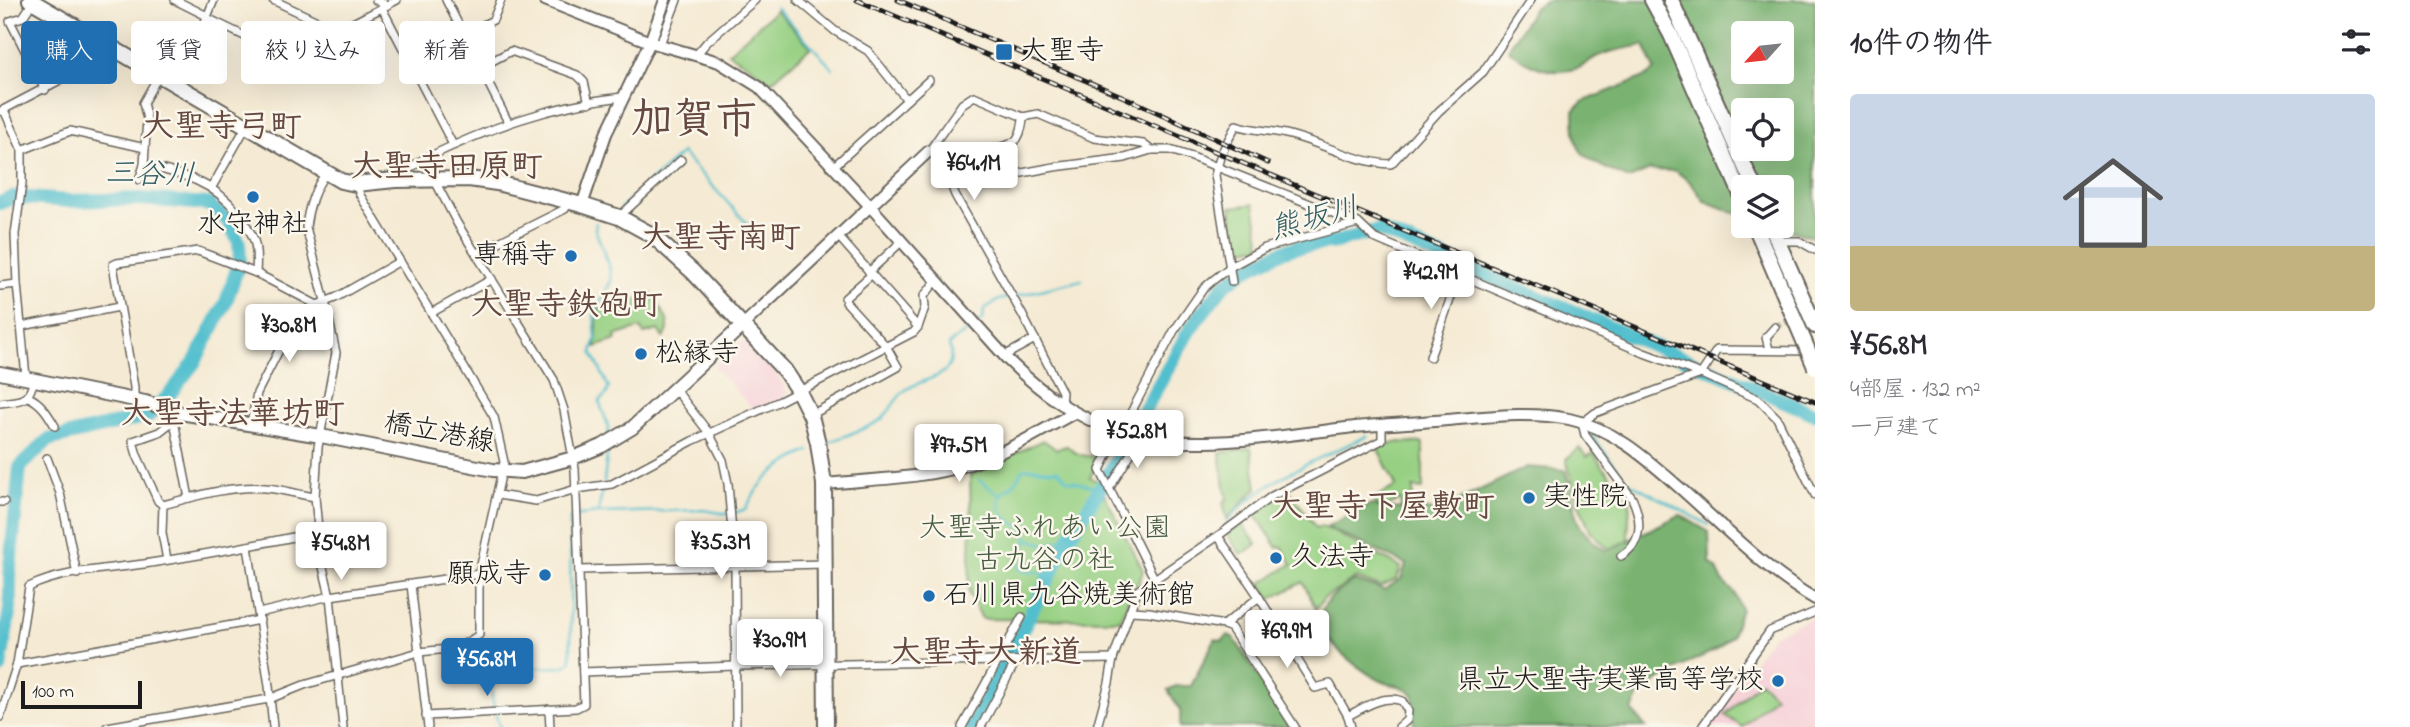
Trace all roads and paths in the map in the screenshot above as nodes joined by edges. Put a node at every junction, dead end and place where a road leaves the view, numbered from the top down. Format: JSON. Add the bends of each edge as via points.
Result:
{"nodes":[{"id":1,"x":175,"y":0,"type":"edge"},
{"id":2,"x":214,"y":0,"type":"edge"},
{"id":3,"x":273,"y":0,"type":"edge"},
{"id":4,"x":376,"y":0,"type":"edge"},
{"id":5,"x":397,"y":0,"type":"edge"},
{"id":6,"x":446,"y":0,"type":"edge"},
{"id":7,"x":501,"y":0,"type":"edge"},
{"id":8,"x":545,"y":0,"type":"edge"},
{"id":9,"x":665,"y":0,"type":"edge"},
{"id":10,"x":677,"y":0,"type":"edge"},
{"id":11,"x":755,"y":0,"type":"edge"},
{"id":12,"x":798,"y":0,"type":"edge"},
{"id":13,"x":1531,"y":0,"type":"edge"},
{"id":14,"x":1652,"y":0,"type":"edge"},
{"id":15,"x":1671,"y":0,"type":"edge"},
{"id":16,"x":740,"y":1,"type":"edge"},
{"id":17,"x":36,"y":2,"type":"edge"},
{"id":18,"x":384,"y":7,"type":"junction"},
{"id":19,"x":746,"y":7,"type":"junction"},
{"id":20,"x":207,"y":17,"type":"junction"},
{"id":21,"x":10,"y":21,"type":"junction"},
{"id":22,"x":69,"y":21,"type":"edge"},
{"id":23,"x":205,"y":21,"type":"edge"},
{"id":24,"x":317,"y":21,"type":"edge"},
{"id":25,"x":357,"y":21,"type":"edge"},
{"id":26,"x":457,"y":21,"type":"edge"},
{"id":27,"x":492,"y":21,"type":"edge"},
{"id":28,"x":0,"y":23,"type":"edge"},
{"id":29,"x":241,"y":34,"type":"edge"},
{"id":30,"x":399,"y":38,"type":"edge"},
{"id":31,"x":655,"y":43,"type":"junction"},
{"id":32,"x":697,"y":54,"type":"junction"},
{"id":33,"x":495,"y":60,"type":"edge"},
{"id":34,"x":929,"y":80,"type":"dead end"},
{"id":35,"x":54,"y":84,"type":"edge"},
{"id":36,"x":154,"y":84,"type":"edge"},
{"id":37,"x":175,"y":84,"type":"edge"},
{"id":38,"x":422,"y":84,"type":"edge"},
{"id":39,"x":489,"y":84,"type":"edge"},
{"id":40,"x":45,"y":90,"type":"junction"},
{"id":41,"x":622,"y":97,"type":"junction"},
{"id":42,"x":907,"y":100,"type":"junction"},
{"id":43,"x":589,"y":103,"type":"junction"},
{"id":44,"x":2,"y":111,"type":"edge"},
{"id":45,"x":1023,"y":117,"type":"junction"},
{"id":46,"x":508,"y":122,"type":"junction"},
{"id":47,"x":247,"y":125,"type":"junction"},
{"id":48,"x":453,"y":145,"type":"junction"},
{"id":49,"x":145,"y":148,"type":"junction"},
{"id":50,"x":22,"y":150,"type":"junction"},
{"id":51,"x":1151,"y":150,"type":"junction"},
{"id":52,"x":929,"y":151,"type":"junction"},
{"id":53,"x":681,"y":160,"type":"dead end"},
{"id":54,"x":144,"y":165,"type":"junction"},
{"id":55,"x":833,"y":167,"type":"junction"},
{"id":56,"x":1217,"y":168,"type":"junction"},
{"id":57,"x":326,"y":173,"type":"junction"},
{"id":58,"x":1732,"y":175,"type":"edge"},
{"id":59,"x":1749,"y":175,"type":"edge"},
{"id":60,"x":434,"y":179,"type":"junction"},
{"id":61,"x":139,"y":180,"type":"dead end"},
{"id":62,"x":401,"y":181,"type":"junction"},
{"id":63,"x":356,"y":184,"type":"junction"},
{"id":64,"x":952,"y":186,"type":"junction"},
{"id":65,"x":212,"y":187,"type":"junction"},
{"id":66,"x":576,"y":203,"type":"junction"},
{"id":67,"x":870,"y":206,"type":"junction"},
{"id":68,"x":619,"y":217,"type":"junction"},
{"id":69,"x":1360,"y":225,"type":"junction"},
{"id":70,"x":838,"y":236,"type":"junction"},
{"id":71,"x":1760,"y":238,"type":"edge"},
{"id":72,"x":1777,"y":238,"type":"edge"},
{"id":73,"x":1778,"y":241,"type":"junction"},
{"id":74,"x":901,"y":242,"type":"junction"},
{"id":75,"x":1814,"y":248,"type":"edge"},
{"id":76,"x":477,"y":253,"type":"junction"},
{"id":77,"x":400,"y":261,"type":"junction"},
{"id":78,"x":1230,"y":267,"type":"junction"},
{"id":79,"x":254,"y":272,"type":"junction"},
{"id":80,"x":870,"y":273,"type":"junction"},
{"id":81,"x":1459,"y":275,"type":"junction"},
{"id":82,"x":492,"y":279,"type":"junction"},
{"id":83,"x":936,"y":281,"type":"junction"},
{"id":84,"x":1233,"y":282,"type":"dead end"},
{"id":85,"x":17,"y":284,"type":"junction"},
{"id":86,"x":0,"y":286,"type":"edge"},
{"id":87,"x":326,"y":301,"type":"junction"},
{"id":88,"x":317,"y":305,"type":"junction"},
{"id":89,"x":119,"y":307,"type":"junction"},
{"id":90,"x":431,"y":313,"type":"junction"},
{"id":91,"x":743,"y":325,"type":"junction"},
{"id":92,"x":22,"y":326,"type":"junction"},
{"id":93,"x":1815,"y":326,"type":"edge"},
{"id":94,"x":918,"y":327,"type":"junction"},
{"id":95,"x":1775,"y":327,"type":"dead end"},
{"id":96,"x":1035,"y":339,"type":"junction"},
{"id":97,"x":886,"y":346,"type":"junction"},
{"id":98,"x":1769,"y":350,"type":"junction"},
{"id":99,"x":1815,"y":351,"type":"edge"},
{"id":100,"x":1004,"y":356,"type":"junction"},
{"id":101,"x":1430,"y":357,"type":"dead end"},
{"id":102,"x":1815,"y":366,"type":"edge"},
{"id":103,"x":1704,"y":370,"type":"junction"},
{"id":104,"x":0,"y":373,"type":"edge"},
{"id":105,"x":30,"y":378,"type":"junction"},
{"id":106,"x":675,"y":389,"type":"junction"},
{"id":107,"x":799,"y":392,"type":"junction"},
{"id":108,"x":28,"y":397,"type":"junction"},
{"id":109,"x":140,"y":401,"type":"junction"},
{"id":110,"x":0,"y":403,"type":"edge"},
{"id":111,"x":1061,"y":405,"type":"junction"},
{"id":112,"x":1074,"y":413,"type":"junction"},
{"id":113,"x":175,"y":415,"type":"junction"},
{"id":114,"x":811,"y":416,"type":"junction"},
{"id":115,"x":1583,"y":423,"type":"junction"},
{"id":116,"x":251,"y":424,"type":"junction"},
{"id":117,"x":55,"y":426,"type":"dead end"},
{"id":118,"x":1382,"y":426,"type":"junction"},
{"id":119,"x":1119,"y":432,"type":"junction"},
{"id":120,"x":709,"y":433,"type":"junction"},
{"id":121,"x":321,"y":436,"type":"junction"},
{"id":122,"x":1139,"y":437,"type":"junction"},
{"id":123,"x":47,"y":458,"type":"dead end"},
{"id":124,"x":573,"y":458,"type":"junction"},
{"id":125,"x":502,"y":471,"type":"junction"},
{"id":126,"x":824,"y":484,"type":"junction"},
{"id":127,"x":1109,"y":487,"type":"junction"},
{"id":128,"x":576,"y":489,"type":"junction"},
{"id":129,"x":498,"y":495,"type":"junction"},
{"id":130,"x":1815,"y":495,"type":"edge"},
{"id":131,"x":315,"y":497,"type":"junction"},
{"id":132,"x":189,"y":498,"type":"junction"},
{"id":133,"x":163,"y":505,"type":"junction"},
{"id":134,"x":318,"y":532,"type":"junction"},
{"id":135,"x":1218,"y":537,"type":"junction"},
{"id":136,"x":248,"y":546,"type":"junction"},
{"id":137,"x":1621,"y":556,"type":"dead end"},
{"id":138,"x":167,"y":559,"type":"junction"},
{"id":139,"x":825,"y":564,"type":"junction"},
{"id":140,"x":735,"y":566,"type":"junction"},
{"id":141,"x":579,"y":570,"type":"junction"},
{"id":142,"x":77,"y":574,"type":"junction"},
{"id":143,"x":479,"y":574,"type":"junction"},
{"id":144,"x":1155,"y":580,"type":"junction"},
{"id":145,"x":411,"y":585,"type":"junction"},
{"id":146,"x":330,"y":596,"type":"junction"},
{"id":147,"x":1259,"y":597,"type":"junction"},
{"id":148,"x":1815,"y":599,"type":"edge"},
{"id":149,"x":1130,"y":611,"type":"junction"},
{"id":150,"x":1815,"y":612,"type":"edge"},
{"id":151,"x":260,"y":617,"type":"junction"},
{"id":152,"x":1022,"y":617,"type":"dead end"},
{"id":153,"x":1224,"y":625,"type":"junction"},
{"id":154,"x":419,"y":652,"type":"junction"},
{"id":155,"x":1113,"y":659,"type":"junction"},
{"id":156,"x":999,"y":661,"type":"junction"},
{"id":157,"x":1014,"y":661,"type":"junction"},
{"id":158,"x":18,"y":664,"type":"junction"},
{"id":159,"x":825,"y":664,"type":"junction"},
{"id":160,"x":736,"y":666,"type":"junction"},
{"id":161,"x":583,"y":672,"type":"junction"},
{"id":162,"x":338,"y":675,"type":"junction"},
{"id":163,"x":269,"y":699,"type":"junction"},
{"id":164,"x":549,"y":709,"type":"junction"},
{"id":165,"x":426,"y":716,"type":"junction"},
{"id":166,"x":1348,"y":716,"type":"junction"},
{"id":167,"x":0,"y":717,"type":"edge"},
{"id":168,"x":107,"y":727,"type":"edge"},
{"id":169,"x":273,"y":727,"type":"edge"},
{"id":170,"x":343,"y":727,"type":"edge"},
{"id":171,"x":428,"y":727,"type":"edge"},
{"id":172,"x":550,"y":727,"type":"edge"},
{"id":173,"x":736,"y":727,"type":"edge"},
{"id":174,"x":826,"y":727,"type":"edge"},
{"id":175,"x":962,"y":727,"type":"edge"},
{"id":176,"x":981,"y":727,"type":"edge"},
{"id":177,"x":1097,"y":727,"type":"edge"},
{"id":178,"x":1295,"y":727,"type":"edge"},
{"id":179,"x":1351,"y":727,"type":"edge"},
{"id":180,"x":1399,"y":727,"type":"edge"},
{"id":181,"x":1702,"y":727,"type":"edge"}],
"edges":[{"from":1,"to":20,"type":"street"},
{"from":2,"to":20,"type":"street"},
{"from":3,"to":24,"type":"street"},
{"from":4,"to":18,"type":"street"},
{"from":5,"to":18,"type":"street"},
{"from":6,"to":26,"type":"street"},
{"from":7,"to":27,"type":"street"},
{"from":8,"to":31,"type":"street"},
{"from":9,"to":31,"type":"street"},
{"from":10,"to":31,"type":"street"},
{"from":11,"to":19,"type":"street"},
{"from":12,"to":42,"type":"street","via":[[872,55]]},
{"from":13,"to":56,"type":"street","via":[[1483,72],[1391,164],[1376,164],[1290,135],[1236,125]]},
{"from":14,"to":58,"type":"highway"},
{"from":15,"to":59,"type":"highway"},
{"from":16,"to":19,"type":"street"},
{"from":17,"to":21,"type":"street","via":[[23,17]]},
{"from":17,"to":22,"type":"highway"},
{"from":18,"to":25,"type":"street"},
{"from":18,"to":30,"type":"street"},
{"from":19,"to":32,"type":"street"},
{"from":20,"to":23,"type":"street"},
{"from":20,"to":29,"type":"street"},
{"from":21,"to":28,"type":"street"},
{"from":21,"to":40,"type":"street"},
{"from":31,"to":32,"type":"street"},
{"from":31,"to":41,"type":"street"},
{"from":32,"to":55,"type":"street","via":[[719,62],[759,88]]},
{"from":33,"to":43,"type":"street","via":[[511,51],[577,75],[584,82]]},
{"from":34,"to":42,"type":"street"},
{"from":35,"to":40,"type":"street"},
{"from":36,"to":49,"type":"street","via":[[143,103]]},
{"from":37,"to":47,"type":"highway"},
{"from":38,"to":48,"type":"street"},
{"from":39,"to":46,"type":"street"},
{"from":40,"to":44,"type":"street"},
{"from":41,"to":43,"type":"street"},
{"from":41,"to":66,"type":"street"},
{"from":42,"to":55,"type":"street"},
{"from":43,"to":46,"type":"street"},
{"from":44,"to":50,"type":"street"},
{"from":45,"to":51,"type":"street","via":[[1038,114],[1094,138],[1143,144]]},
{"from":45,"to":52,"type":"street","via":[[1017,139],[1006,145],[952,155]]},
{"from":45,"to":52,"type":"street","via":[[974,96],[968,98]]},
{"from":46,"to":48,"type":"street"},
{"from":47,"to":57,"type":"highway"},
{"from":47,"to":65,"type":"street"},
{"from":48,"to":62,"type":"street","via":[[409,169]]},
{"from":49,"to":50,"type":"street","via":[[70,131]]},
{"from":49,"to":54,"type":"street"},
{"from":50,"to":85,"type":"street"},
{"from":51,"to":56,"type":"street","via":[[1170,150]]},
{"from":51,"to":64,"type":"street"},
{"from":52,"to":64,"type":"street","via":[[939,158]]},
{"from":52,"to":67,"type":"street"},
{"from":53,"to":68,"type":"street"},
{"from":54,"to":61,"type":"street"},
{"from":54,"to":65,"type":"street"},
{"from":55,"to":67,"type":"street"},
{"from":56,"to":69,"type":"street"},
{"from":56,"to":78,"type":"street"},
{"from":57,"to":63,"type":"highway"},
{"from":57,"to":87,"type":"street","via":[[306,227]]},
{"from":60,"to":62,"type":"highway"},
{"from":60,"to":66,"type":"highway","via":[[496,183]]},
{"from":60,"to":76,"type":"street"},
{"from":62,"to":63,"type":"highway"},
{"from":63,"to":77,"type":"street"},
{"from":64,"to":96,"type":"street"},
{"from":65,"to":79,"type":"street","via":[[252,232],[257,249]]},
{"from":66,"to":68,"type":"highway"},
{"from":66,"to":76,"type":"street"},
{"from":67,"to":70,"type":"street"},
{"from":67,"to":74,"type":"street"},
{"from":68,"to":91,"type":"highway","via":[[652,235]]},
{"from":69,"to":78,"type":"street","via":[[1265,248]]},
{"from":69,"to":81,"type":"street","via":[[1374,238]]},
{"from":70,"to":80,"type":"street"},
{"from":70,"to":91,"type":"street"},
{"from":71,"to":102,"type":"highway","bridge":true},
{"from":72,"to":73,"type":"highway"},
{"from":73,"to":75,"type":"street","via":[[1799,241]]},
{"from":73,"to":93,"type":"highway"},
{"from":74,"to":80,"type":"street"},
{"from":74,"to":83,"type":"street"},
{"from":76,"to":82,"type":"street"},
{"from":77,"to":87,"type":"street"},
{"from":77,"to":90,"type":"street"},
{"from":78,"to":84,"type":"street"},
{"from":78,"to":119,"type":"street","via":[[1203,289],[1188,310]]},
{"from":79,"to":88,"type":"street"},
{"from":79,"to":89,"type":"street","via":[[191,251],[117,263],[113,265]]},
{"from":80,"to":94,"type":"street"},
{"from":80,"to":97,"type":"street","via":[[845,298]]},
{"from":81,"to":101,"type":"street"},
{"from":81,"to":103,"type":"street","via":[[1644,353]]},
{"from":82,"to":90,"type":"street"},
{"from":82,"to":124,"type":"street","via":[[554,380]]},
{"from":83,"to":94,"type":"street","via":[[924,296]]},
{"from":83,"to":100,"type":"street"},
{"from":85,"to":86,"type":"street"},
{"from":85,"to":92,"type":"street"},
{"from":87,"to":88,"type":"street"},
{"from":87,"to":121,"type":"street","via":[[336,352]]},
{"from":88,"to":116,"type":"street","via":[[290,327],[257,393]]},
{"from":89,"to":92,"type":"street"},
{"from":89,"to":109,"type":"street"},
{"from":90,"to":125,"type":"street","via":[[494,417]]},
{"from":91,"to":106,"type":"main road","name":"橋立港線"},
{"from":91,"to":107,"type":"highway"},
{"from":92,"to":105,"type":"street"},
{"from":94,"to":97,"type":"street"},
{"from":95,"to":98,"type":"street","via":[[1766,337]]},
{"from":96,"to":100,"type":"street"},
{"from":96,"to":111,"type":"street","via":[[1062,391]]},
{"from":97,"to":107,"type":"street"},
{"from":97,"to":114,"type":"street","via":[[898,368]]},
{"from":98,"to":99,"type":"street"},
{"from":98,"to":103,"type":"street","via":[[1717,350]]},
{"from":100,"to":111,"type":"street"},
{"from":103,"to":115,"type":"street","via":[[1595,413]]},
{"from":103,"to":130,"type":"street","via":[[1771,410]]},
{"from":104,"to":105,"type":"main road","name":"橋立港線"},
{"from":105,"to":108,"type":"street"},
{"from":105,"to":109,"type":"main road","name":"橋立港線"},
{"from":106,"to":120,"type":"street"},
{"from":106,"to":124,"type":"main road","name":"橋立港線","via":[[632,428]]},
{"from":107,"to":114,"type":"highway"},
{"from":107,"to":120,"type":"street"},
{"from":108,"to":110,"type":"street"},
{"from":108,"to":117,"type":"street"},
{"from":109,"to":113,"type":"main road","name":"橋立港線"},
{"from":111,"to":112,"type":"street"},
{"from":112,"to":119,"type":"street"},
{"from":112,"to":126,"type":"street","via":[[961,467]]},
{"from":113,"to":116,"type":"main road","name":"橋立港線"},
{"from":113,"to":132,"type":"street"},
{"from":113,"to":133,"type":"street","via":[[159,432],[133,441]]},
{"from":114,"to":126,"type":"highway"},
{"from":115,"to":118,"type":"street","via":[[1521,415]]},
{"from":115,"to":137,"type":"street","via":[[1585,435],[1637,509],[1633,549]]},
{"from":115,"to":148,"type":"street","via":[[1624,442],[1652,463],[1780,575]]},
{"from":116,"to":121,"type":"main road","name":"橋立港線"},
{"from":118,"to":122,"type":"street","via":[[1235,440],[1185,442]]},
{"from":118,"to":135,"type":"street","via":[[1382,440],[1272,496]]},
{"from":119,"to":122,"type":"street"},
{"from":119,"to":127,"type":"street","via":[[1100,470]]},
{"from":120,"to":128,"type":"street","via":[[612,484]]},
{"from":120,"to":140,"type":"street","via":[[729,484]]},
{"from":121,"to":125,"type":"main road","name":"橋立港線"},
{"from":121,"to":131,"type":"street"},
{"from":122,"to":127,"type":"street"},
{"from":123,"to":142,"type":"street","via":[[60,493]]},
{"from":124,"to":125,"type":"main road","name":"橋立港線","via":[[522,472]]},
{"from":124,"to":128,"type":"street"},
{"from":125,"to":129,"type":"street"},
{"from":126,"to":139,"type":"highway"},
{"from":127,"to":144,"type":"street"},
{"from":128,"to":129,"type":"street","via":[[536,501]]},
{"from":128,"to":141,"type":"street"},
{"from":129,"to":143,"type":"street"},
{"from":131,"to":132,"type":"street","via":[[248,488]]},
{"from":131,"to":134,"type":"street"},
{"from":132,"to":133,"type":"street"},
{"from":133,"to":138,"type":"street"},
{"from":134,"to":136,"type":"street"},
{"from":134,"to":146,"type":"street"},
{"from":135,"to":144,"type":"street"},
{"from":135,"to":147,"type":"street"},
{"from":136,"to":138,"type":"street"},
{"from":136,"to":151,"type":"street"},
{"from":138,"to":142,"type":"street"},
{"from":139,"to":140,"type":"street"},
{"from":139,"to":159,"type":"highway"},
{"from":140,"to":141,"type":"street"},
{"from":140,"to":160,"type":"street"},
{"from":141,"to":161,"type":"street"},
{"from":142,"to":158,"type":"street","via":[[29,587]]},
{"from":143,"to":145,"type":"street"},
{"from":143,"to":154,"type":"street","via":[[478,638],[458,648]]},
{"from":144,"to":149,"type":"street","via":[[1138,591]]},
{"from":145,"to":146,"type":"street"},
{"from":145,"to":154,"type":"street"},
{"from":146,"to":151,"type":"street"},
{"from":146,"to":162,"type":"street"},
{"from":147,"to":153,"type":"street"},
{"from":147,"to":166,"type":"street","via":[[1315,688],[1330,684]]},
{"from":149,"to":153,"type":"street"},
{"from":149,"to":155,"type":"street"},
{"from":150,"to":181,"type":"street","via":[[1770,631]]},
{"from":151,"to":158,"type":"street"},
{"from":151,"to":163,"type":"street"},
{"from":152,"to":156,"type":"street"},
{"from":153,"to":178,"type":"street","via":[[1235,633]]},
{"from":154,"to":162,"type":"street"},
{"from":154,"to":165,"type":"street"},
{"from":155,"to":157,"type":"street"},
{"from":155,"to":177,"type":"street"},
{"from":156,"to":157,"type":"street"},
{"from":156,"to":159,"type":"street"},
{"from":156,"to":175,"type":"street"},
{"from":157,"to":176,"type":"street"},
{"from":158,"to":167,"type":"street"},
{"from":159,"to":160,"type":"street"},
{"from":159,"to":174,"type":"highway"},
{"from":160,"to":161,"type":"street"},
{"from":160,"to":173,"type":"street"},
{"from":161,"to":164,"type":"street","via":[[583,706]]},
{"from":162,"to":163,"type":"street"},
{"from":162,"to":170,"type":"street"},
{"from":163,"to":168,"type":"street"},
{"from":163,"to":169,"type":"street"},
{"from":164,"to":165,"type":"street"},
{"from":164,"to":172,"type":"street"},
{"from":165,"to":171,"type":"street"},
{"from":166,"to":179,"type":"street"},
{"from":166,"to":180,"type":"street","via":[[1375,702],[1399,699],[1408,715]]}]}
